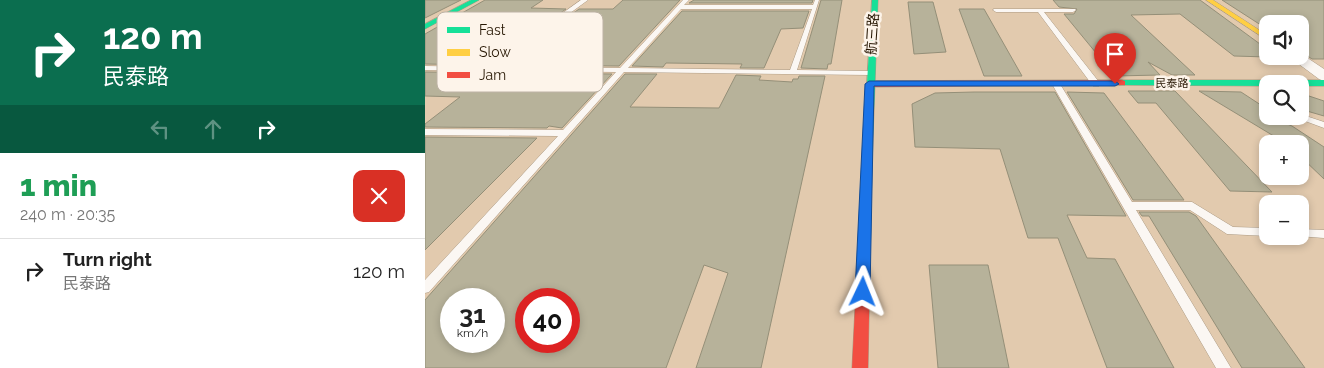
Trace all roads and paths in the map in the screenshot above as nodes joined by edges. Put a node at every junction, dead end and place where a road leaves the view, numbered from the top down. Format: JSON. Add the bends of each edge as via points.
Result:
{"nodes":[{"id":1,"x":476,"y":0,"type":"edge"},
{"id":2,"x":585,"y":0,"type":"edge"},
{"id":3,"x":875,"y":0,"type":"edge"},
{"id":4,"x":1209,"y":0,"type":"edge"},
{"id":5,"x":683,"y":3,"type":"edge"},
{"id":6,"x":816,"y":3,"type":"edge"},
{"id":7,"x":996,"y":10,"type":"dead end"},
{"id":8,"x":1040,"y":10,"type":"junction"},
{"id":9,"x":1073,"y":10,"type":"dead end"},
{"id":10,"x":453,"y":12,"type":"edge"},
{"id":11,"x":568,"y":12,"type":"edge"},
{"id":12,"x":437,"y":21,"type":"edge"},
{"id":13,"x":425,"y":27,"type":"edge"},
{"id":14,"x":1259,"y":33,"type":"edge"},
{"id":15,"x":1308,"y":65,"type":"edge"},
{"id":16,"x":603,"y":70,"type":"edge"},
{"id":17,"x":623,"y":70,"type":"junction"},
{"id":18,"x":793,"y":72,"type":"junction"},
{"id":19,"x":1324,"y":76,"type":"edge"},
{"id":20,"x":870,"y":78,"type":"junction"},
{"id":21,"x":1324,"y":83,"type":"edge"},
{"id":22,"x":1056,"y":84,"type":"junction"},
{"id":23,"x":1096,"y":84,"type":"junction"},
{"id":24,"x":1309,"y":119,"type":"edge"},
{"id":25,"x":1324,"y":125,"type":"edge"},
{"id":26,"x":425,"y":132,"type":"edge"},
{"id":27,"x":566,"y":133,"type":"junction"},
{"id":28,"x":1128,"y":206,"type":"junction"},
{"id":29,"x":1259,"y":232,"type":"edge"},
{"id":30,"x":1309,"y":233,"type":"edge"},
{"id":31,"x":1324,"y":234,"type":"edge"},
{"id":32,"x":425,"y":288,"type":"edge"},
{"id":33,"x":860,"y":368,"type":"edge"},
{"id":34,"x":1224,"y":368,"type":"edge"}],
"edges":[{"from":1,"to":10,"type":"street"},
{"from":2,"to":11,"type":"lane"},
{"from":3,"to":20,"type":"street","name":"航三路"},
{"from":4,"to":14,"type":"street"},
{"from":5,"to":6,"type":"lane"},
{"from":5,"to":17,"type":"lane"},
{"from":6,"to":18,"type":"lane"},
{"from":7,"to":8,"type":"lane"},
{"from":8,"to":9,"type":"lane"},
{"from":8,"to":23,"type":"lane"},
{"from":12,"to":13,"type":"street"},
{"from":15,"to":19,"type":"street"},
{"from":16,"to":17,"type":"lane"},
{"from":17,"to":18,"type":"lane"},
{"from":17,"to":27,"type":"lane"},
{"from":18,"to":20,"type":"lane"},
{"from":20,"to":22,"type":"street","name":"民泰路"},
{"from":20,"to":33,"type":"street","name":"航三路"},
{"from":21,"to":23,"type":"street","name":"民泰路"},
{"from":22,"to":23,"type":"street","name":"民泰路"},
{"from":22,"to":28,"type":"lane"},
{"from":24,"to":25,"type":"lane"},
{"from":26,"to":27,"type":"lane"},
{"from":27,"to":32,"type":"lane"},
{"from":28,"to":29,"type":"lane","via":[[1192,206],[1231,231]]},
{"from":28,"to":34,"type":"lane"},
{"from":30,"to":31,"type":"lane"}]}
